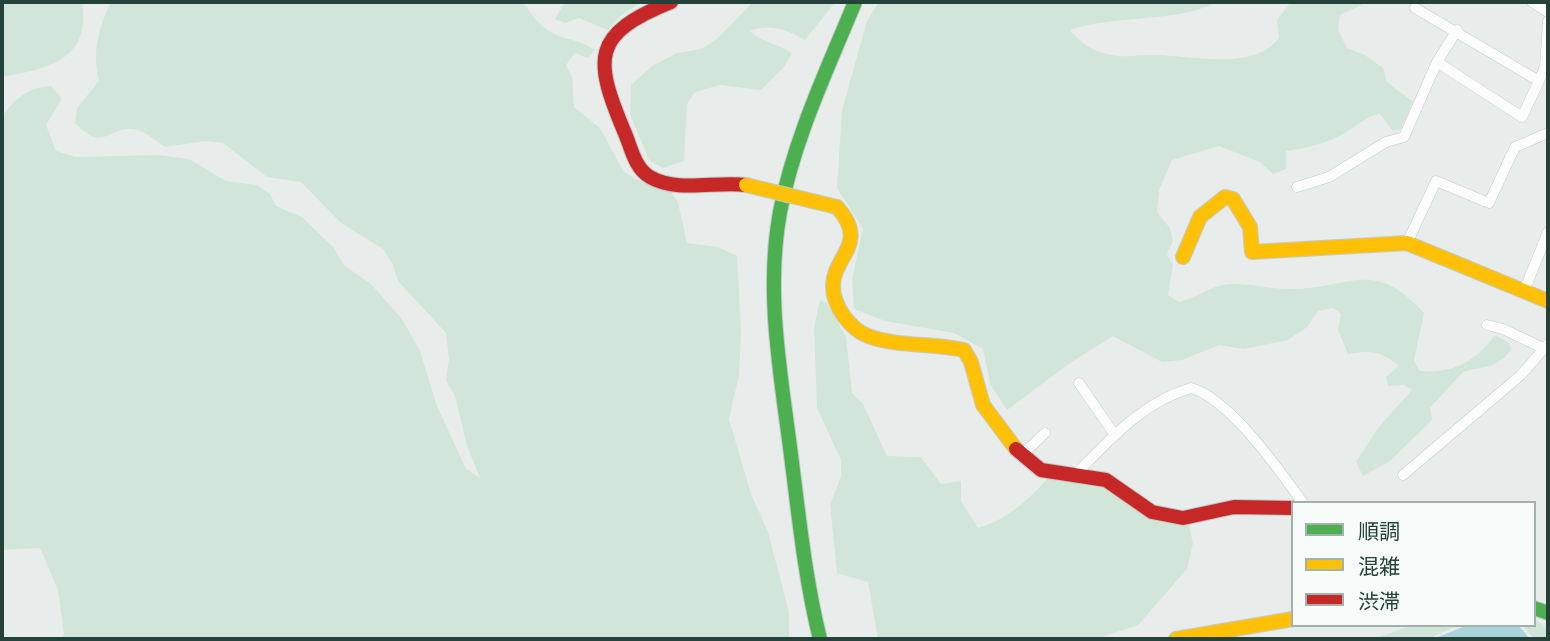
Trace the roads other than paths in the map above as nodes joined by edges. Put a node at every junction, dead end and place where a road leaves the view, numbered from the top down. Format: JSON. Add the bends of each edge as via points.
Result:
{"nodes":[{"id":1,"x":671,"y":2,"type":"edge"},
{"id":2,"x":855,"y":2,"type":"edge"},
{"id":3,"x":1532,"y":2,"type":"edge"},
{"id":4,"x":1415,"y":8,"type":"dead end"},
{"id":5,"x":1548,"y":12,"type":"edge"},
{"id":6,"x":1548,"y":21,"type":"edge"},
{"id":7,"x":1457,"y":30,"type":"junction"},
{"id":8,"x":1437,"y":62,"type":"junction"},
{"id":9,"x":1539,"y":81,"type":"junction"},
{"id":10,"x":1548,"y":133,"type":"edge"},
{"id":11,"x":1297,"y":187,"type":"dead end"},
{"id":12,"x":1548,"y":232,"type":"edge"},
{"id":13,"x":1407,"y":243,"type":"junction"},
{"id":14,"x":1183,"y":257,"type":"dead end"},
{"id":15,"x":1524,"y":291,"type":"junction"},
{"id":16,"x":1548,"y":301,"type":"edge"},
{"id":17,"x":1487,"y":325,"type":"dead end"},
{"id":18,"x":1547,"y":346,"type":"edge"},
{"id":19,"x":1079,"y":383,"type":"dead end"},
{"id":20,"x":1045,"y":433,"type":"dead end"},
{"id":21,"x":1114,"y":434,"type":"junction"},
{"id":22,"x":1021,"y":456,"type":"junction"},
{"id":23,"x":1404,"y":475,"type":"dead end"},
{"id":24,"x":1073,"y":477,"type":"junction"},
{"id":25,"x":1302,"y":501,"type":"edge"},
{"id":26,"x":1291,"y":508,"type":"edge"},
{"id":27,"x":1291,"y":620,"type":"edge"},
{"id":28,"x":1251,"y":633,"type":"edge"},
{"id":29,"x":820,"y":639,"type":"edge"},
{"id":30,"x":1176,"y":639,"type":"edge"}],
"edges":[{"from":1,"to":22,"type":"street","bridge":true,"via":[[641,13],[616,34],[603,64],[609,97],[638,167],[664,184],[726,180],[837,207],[851,228],[848,250],[833,285],[843,318],[869,338],[964,350],[983,405]]},
{"from":2,"to":29,"type":"street","via":[[800,143],[781,210],[774,259],[775,328],[809,590]]},
{"from":3,"to":5,"type":"street"},
{"from":4,"to":7,"type":"street"},
{"from":6,"to":9,"type":"street","via":[[1545,67]]},
{"from":7,"to":8,"type":"street"},
{"from":7,"to":9,"type":"street"},
{"from":8,"to":9,"type":"street","via":[[1521,117]]},
{"from":8,"to":11,"type":"street","via":[[1404,137],[1385,142],[1329,177]]},
{"from":10,"to":13,"type":"street","via":[[1515,147],[1489,203],[1436,181]]},
{"from":12,"to":15,"type":"street"},
{"from":13,"to":14,"type":"street","via":[[1252,253],[1250,227],[1233,198],[1225,197],[1200,217]]},
{"from":13,"to":15,"type":"street"},
{"from":15,"to":16,"type":"street"},
{"from":17,"to":18,"type":"street"},
{"from":18,"to":23,"type":"street"},
{"from":19,"to":21,"type":"street"},
{"from":20,"to":22,"type":"street"},
{"from":21,"to":24,"type":"street"},
{"from":21,"to":25,"type":"street","via":[[1176,392],[1202,391],[1272,460]]},
{"from":22,"to":24,"type":"street","via":[[1041,470]]},
{"from":24,"to":26,"type":"street","via":[[1106,480],[1152,512],[1183,518],[1234,507]]},
{"from":27,"to":28,"type":"street"},
{"from":28,"to":30,"type":"street"}]}
